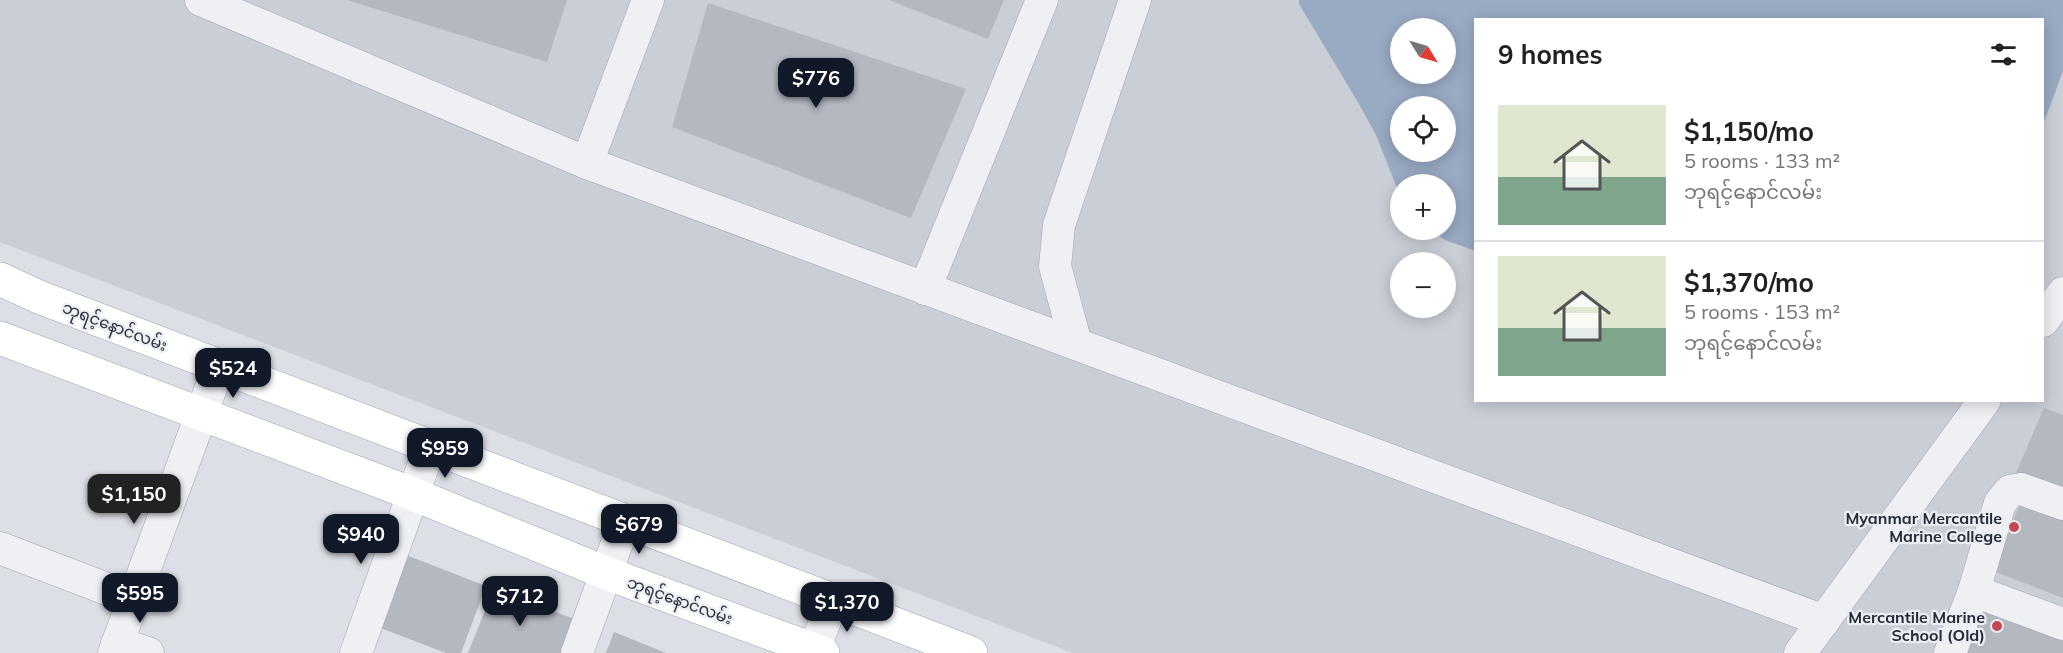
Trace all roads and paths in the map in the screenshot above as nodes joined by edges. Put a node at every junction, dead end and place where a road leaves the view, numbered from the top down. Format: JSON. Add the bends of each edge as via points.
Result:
{"nodes":[{"id":1,"x":201,"y":0,"type":"edge"},
{"id":2,"x":648,"y":0,"type":"edge"},
{"id":3,"x":1042,"y":0,"type":"edge"},
{"id":4,"x":1135,"y":0,"type":"edge"},
{"id":5,"x":587,"y":163,"type":"junction"},
{"id":6,"x":0,"y":279,"type":"edge"},
{"id":7,"x":925,"y":289,"type":"junction"},
{"id":8,"x":2063,"y":293,"type":"edge"},
{"id":9,"x":2044,"y":320,"type":"edge"},
{"id":10,"x":0,"y":338,"type":"edge"},
{"id":11,"x":1076,"y":344,"type":"junction"},
{"id":12,"x":219,"y":366,"type":"junction"},
{"id":13,"x":1984,"y":402,"type":"edge"},
{"id":14,"x":201,"y":414,"type":"junction"},
{"id":15,"x":430,"y":447,"type":"junction"},
{"id":16,"x":413,"y":494,"type":"junction"},
{"id":17,"x":2063,"y":504,"type":"edge"},
{"id":18,"x":625,"y":521,"type":"junction"},
{"id":19,"x":0,"y":548,"type":"edge"},
{"id":20,"x":606,"y":573,"type":"junction"},
{"id":21,"x":1974,"y":591,"type":"junction"},
{"id":22,"x":133,"y":599,"type":"junction"},
{"id":23,"x":832,"y":600,"type":"junction"},
{"id":24,"x":1824,"y":621,"type":"junction"},
{"id":25,"x":2063,"y":624,"type":"edge"},
{"id":26,"x":116,"y":648,"type":"edge"},
{"id":27,"x":817,"y":652,"type":"edge"},
{"id":28,"x":148,"y":653,"type":"edge"},
{"id":29,"x":356,"y":653,"type":"edge"},
{"id":30,"x":577,"y":653,"type":"edge"},
{"id":31,"x":971,"y":653,"type":"edge"},
{"id":32,"x":1800,"y":653,"type":"edge"},
{"id":33,"x":1950,"y":653,"type":"edge"}],
"edges":[{"from":1,"to":5,"type":"street"},
{"from":2,"to":5,"type":"street"},
{"from":3,"to":7,"type":"street"},
{"from":4,"to":11,"type":"street","via":[[1059,225],[1055,267]]},
{"from":5,"to":7,"type":"street"},
{"from":6,"to":12,"type":"main road","name":"ဘုရင့်နောင်လမ်း"},
{"from":7,"to":11,"type":"street"},
{"from":8,"to":9,"type":"street"},
{"from":10,"to":14,"type":"main road","name":"ဘုရင့်နောင်လမ်း"},
{"from":11,"to":24,"type":"street"},
{"from":12,"to":14,"type":"street"},
{"from":12,"to":15,"type":"main road","name":"ဘုရင့်နောင်လမ်း"},
{"from":13,"to":24,"type":"street"},
{"from":14,"to":16,"type":"main road","name":"ဘုရင့်နောင်လမ်း"},
{"from":14,"to":22,"type":"street"},
{"from":15,"to":16,"type":"street"},
{"from":15,"to":18,"type":"main road","name":"ဘုရင့်နောင်လမ်း"},
{"from":16,"to":20,"type":"main road","name":"ဘုရင့်နောင်လမ်း"},
{"from":16,"to":29,"type":"street"},
{"from":17,"to":21,"type":"street","via":[[2021,489],[2010,491],[2000,503]]},
{"from":18,"to":20,"type":"street"},
{"from":18,"to":23,"type":"main road","name":"ဘုရင့်နောင်လမ်း"},
{"from":19,"to":22,"type":"street"},
{"from":20,"to":27,"type":"main road","name":"ဘုရင့်နောင်လမ်း"},
{"from":20,"to":30,"type":"street"},
{"from":21,"to":25,"type":"street"},
{"from":21,"to":33,"type":"street"},
{"from":22,"to":26,"type":"street"},
{"from":23,"to":27,"type":"street"},
{"from":23,"to":31,"type":"main road","name":"ဘုရင့်နောင်လမ်း"},
{"from":24,"to":32,"type":"street"},
{"from":26,"to":28,"type":"street"}]}
